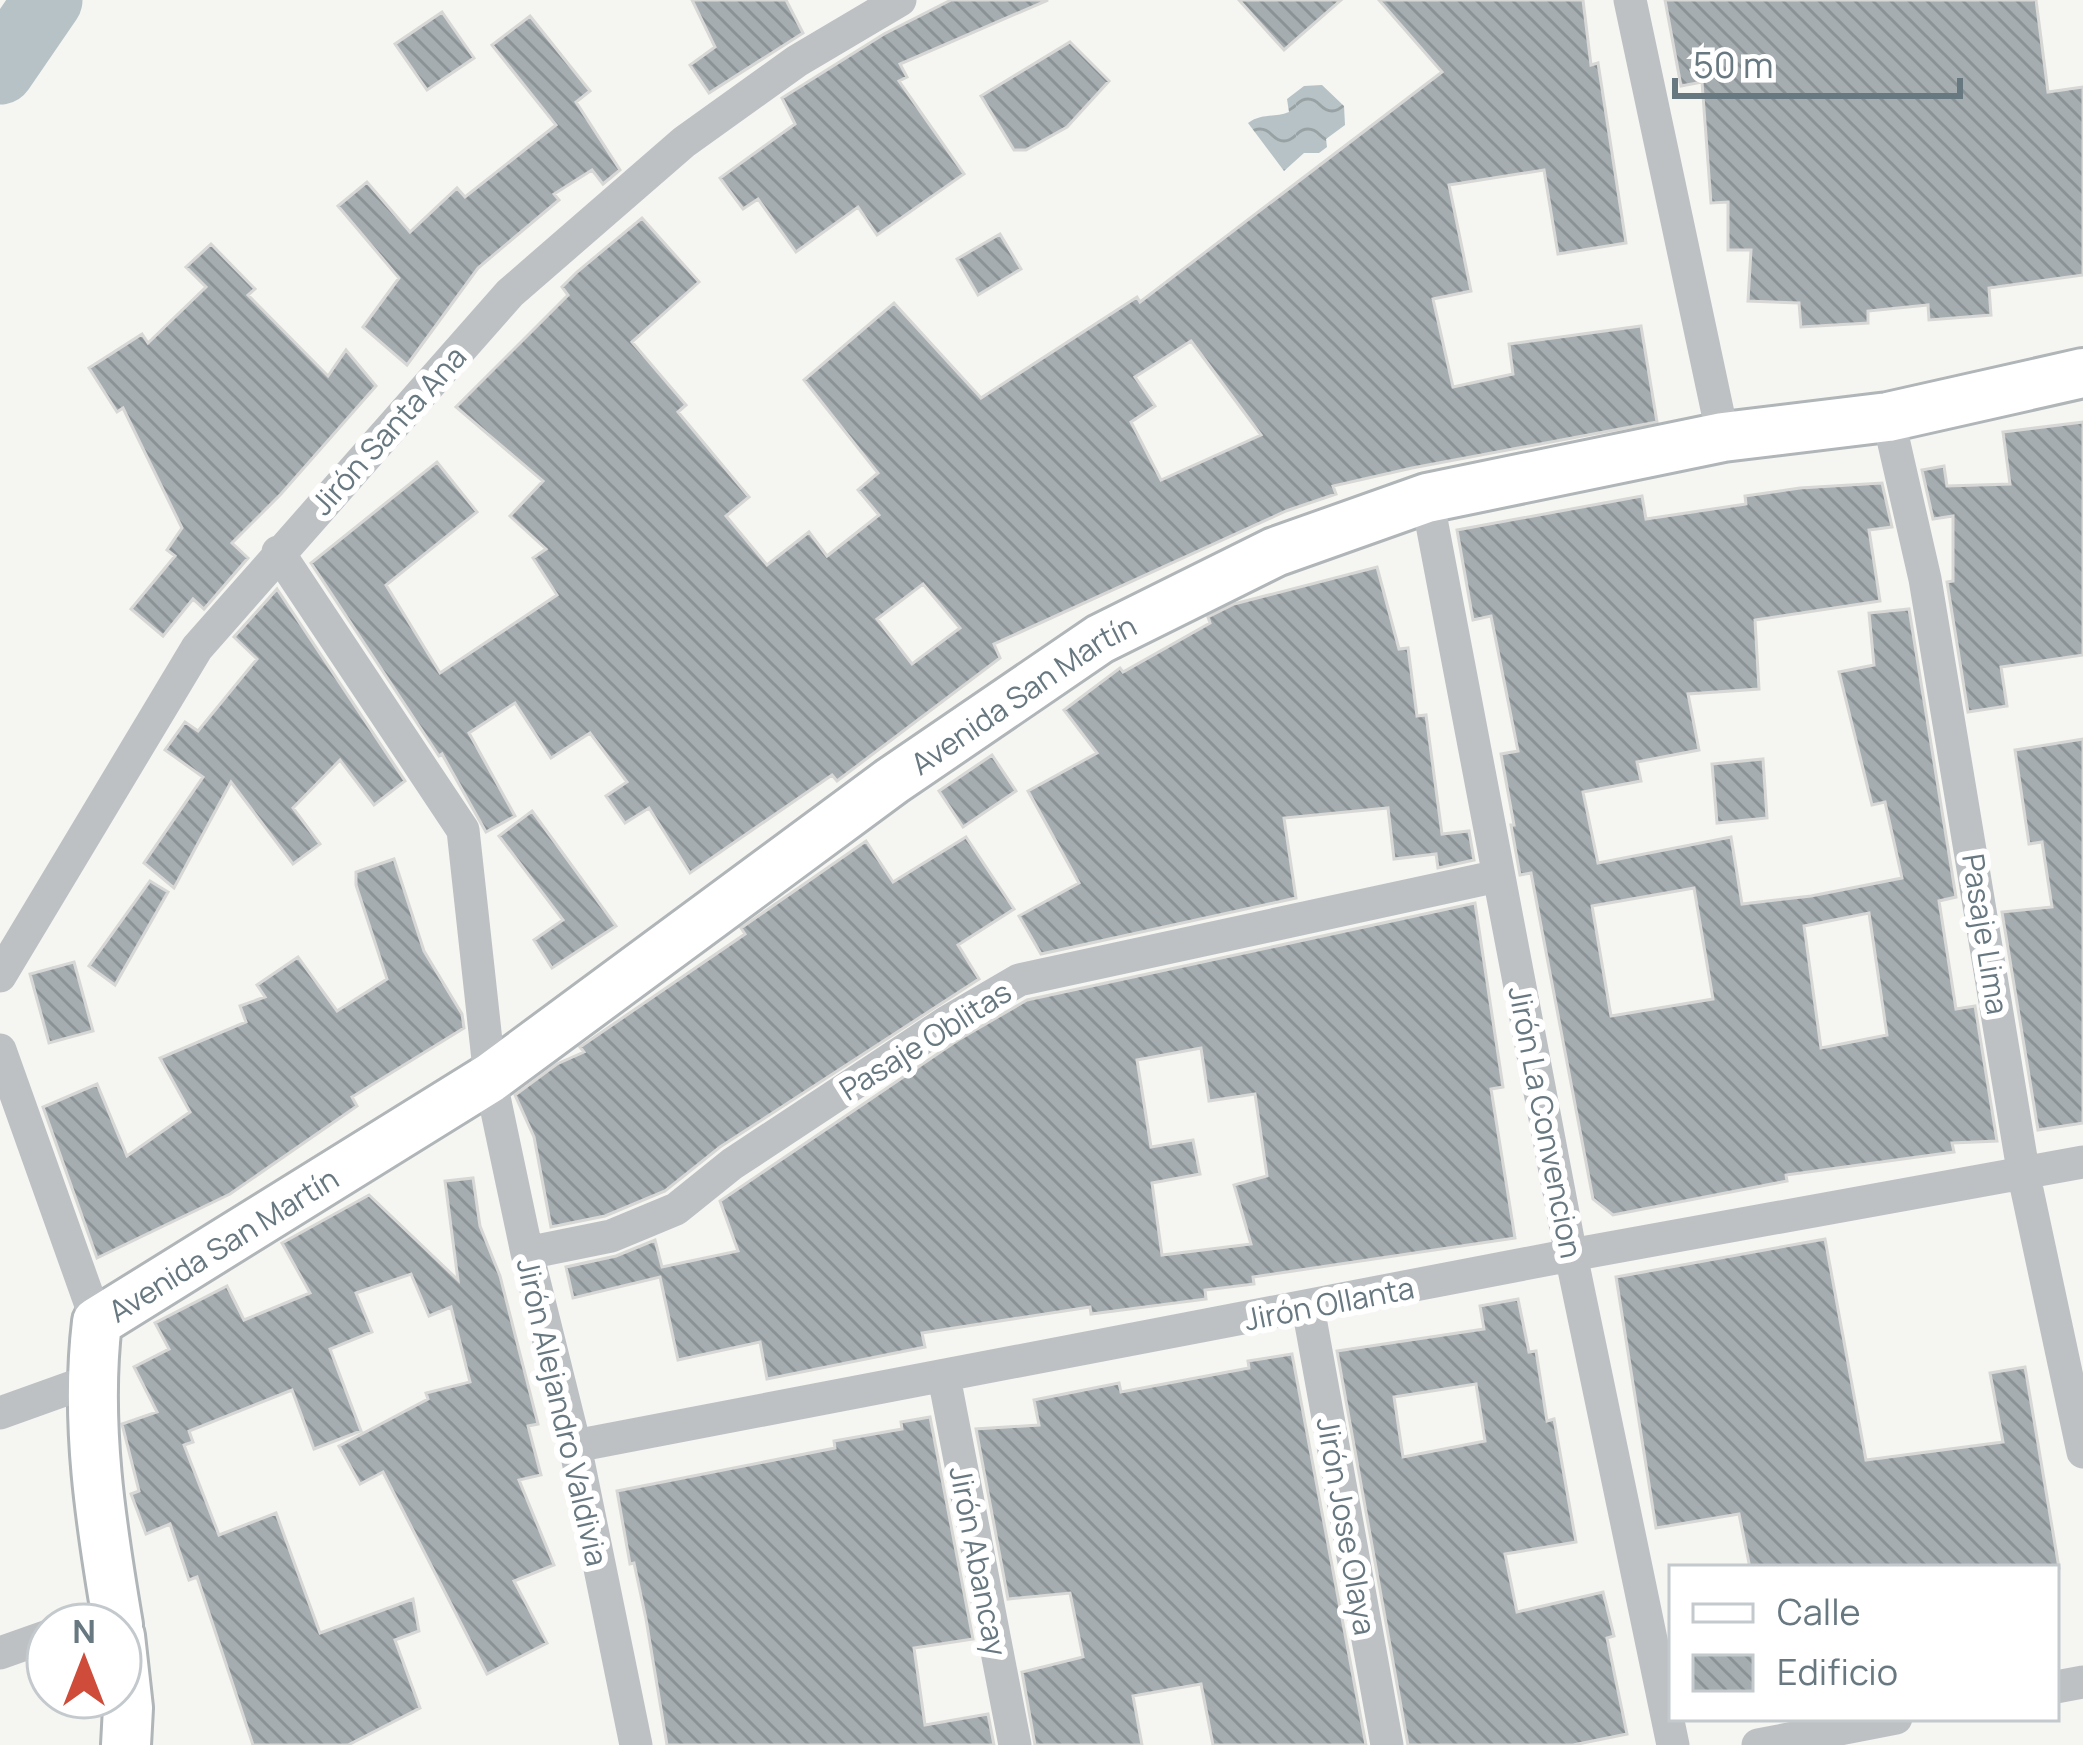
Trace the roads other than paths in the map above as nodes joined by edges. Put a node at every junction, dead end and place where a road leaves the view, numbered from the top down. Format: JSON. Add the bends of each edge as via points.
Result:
{"nodes":[{"id":1,"x":900,"y":0,"type":"edge"},
{"id":2,"x":1630,"y":0,"type":"edge"},
{"id":3,"x":2083,"y":374,"type":"edge"},
{"id":4,"x":1888,"y":417,"type":"junction"},
{"id":5,"x":1723,"y":437,"type":"junction"},
{"id":6,"x":1427,"y":498,"type":"junction"},
{"id":7,"x":278,"y":552,"type":"junction"},
{"id":8,"x":1498,"y":877,"type":"junction"},
{"id":9,"x":0,"y":976,"type":"edge"},
{"id":10,"x":0,"y":1051,"type":"edge"},
{"id":11,"x":490,"y":1078,"type":"junction"},
{"id":12,"x":2083,"y":1162,"type":"edge"},
{"id":13,"x":2024,"y":1176,"type":"junction"},
{"id":14,"x":527,"y":1253,"type":"junction"},
{"id":15,"x":1571,"y":1255,"type":"junction"},
{"id":16,"x":1308,"y":1307,"type":"junction"},
{"id":17,"x":97,"y":1322,"type":"junction"},
{"id":18,"x":944,"y":1377,"type":"junction"},
{"id":19,"x":92,"y":1380,"type":"junction"},
{"id":20,"x":0,"y":1413,"type":"edge"},
{"id":21,"x":575,"y":1447,"type":"junction"},
{"id":22,"x":2083,"y":1452,"type":"edge"},
{"id":23,"x":106,"y":1601,"type":"edge"},
{"id":24,"x":1881,"y":1721,"type":"edge"},
{"id":25,"x":637,"y":1745,"type":"edge"},
{"id":26,"x":1016,"y":1745,"type":"edge"},
{"id":27,"x":1387,"y":1745,"type":"edge"},
{"id":28,"x":1673,"y":1745,"type":"edge"},
{"id":29,"x":1758,"y":1745,"type":"edge"}],
"edges":[{"from":1,"to":7,"type":"street","name":"Jirón Santa Ana","via":[[684,142],[510,293]]},
{"from":2,"to":5,"type":"street"},
{"from":3,"to":4,"type":"main road","name":"Avenida San Martín"},
{"from":4,"to":5,"type":"main road","name":"Avenida San Martín"},
{"from":4,"to":13,"type":"street","name":"Pasaje Lima","via":[[1960,769]]},
{"from":5,"to":6,"type":"main road","name":"Avenida San Martín"},
{"from":6,"to":8,"type":"street","name":"Jirón La Convencion"},
{"from":6,"to":11,"type":"main road","name":"Avenida San Martín","via":[[1274,552],[1100,638]]},
{"from":7,"to":9,"type":"street","name":"Jirón Santa Ana","via":[[197,648]]},
{"from":7,"to":11,"type":"street","name":"Jirón Alejandro Valdivia","via":[[463,830]]},
{"from":8,"to":14,"type":"street","name":"Pasaje Oblitas","via":[[1019,980],[790,1125],[676,1208],[610,1236]]},
{"from":8,"to":15,"type":"street","name":"Jirón La Convencion"},
{"from":10,"to":17,"type":"street"},
{"from":11,"to":14,"type":"street","name":"Jirón Alejandro Valdivia"},
{"from":11,"to":17,"type":"main road","name":"Avenida San Martín"},
{"from":12,"to":13,"type":"street","name":"Jirón Ollanta"},
{"from":13,"to":15,"type":"street","name":"Jirón Ollanta"},
{"from":13,"to":22,"type":"street","name":"Pasaje Lima"},
{"from":14,"to":21,"type":"street","name":"Jirón Alejandro Valdivia"},
{"from":15,"to":16,"type":"street","name":"Jirón Ollanta"},
{"from":15,"to":28,"type":"street","name":"Jirón La Convencion"},
{"from":16,"to":18,"type":"street","name":"Jirón Ollanta"},
{"from":16,"to":27,"type":"street","name":"Jirón Jose Olaya"},
{"from":17,"to":19,"type":"main road"},
{"from":18,"to":21,"type":"street","name":"Jirón Ollanta"},
{"from":18,"to":26,"type":"street","name":"Jirón Abancay"},
{"from":19,"to":20,"type":"street"},
{"from":19,"to":23,"type":"main road"},
{"from":21,"to":25,"type":"street","name":"Jirón Alejandro Valdivia"},
{"from":24,"to":29,"type":"street"}]}
